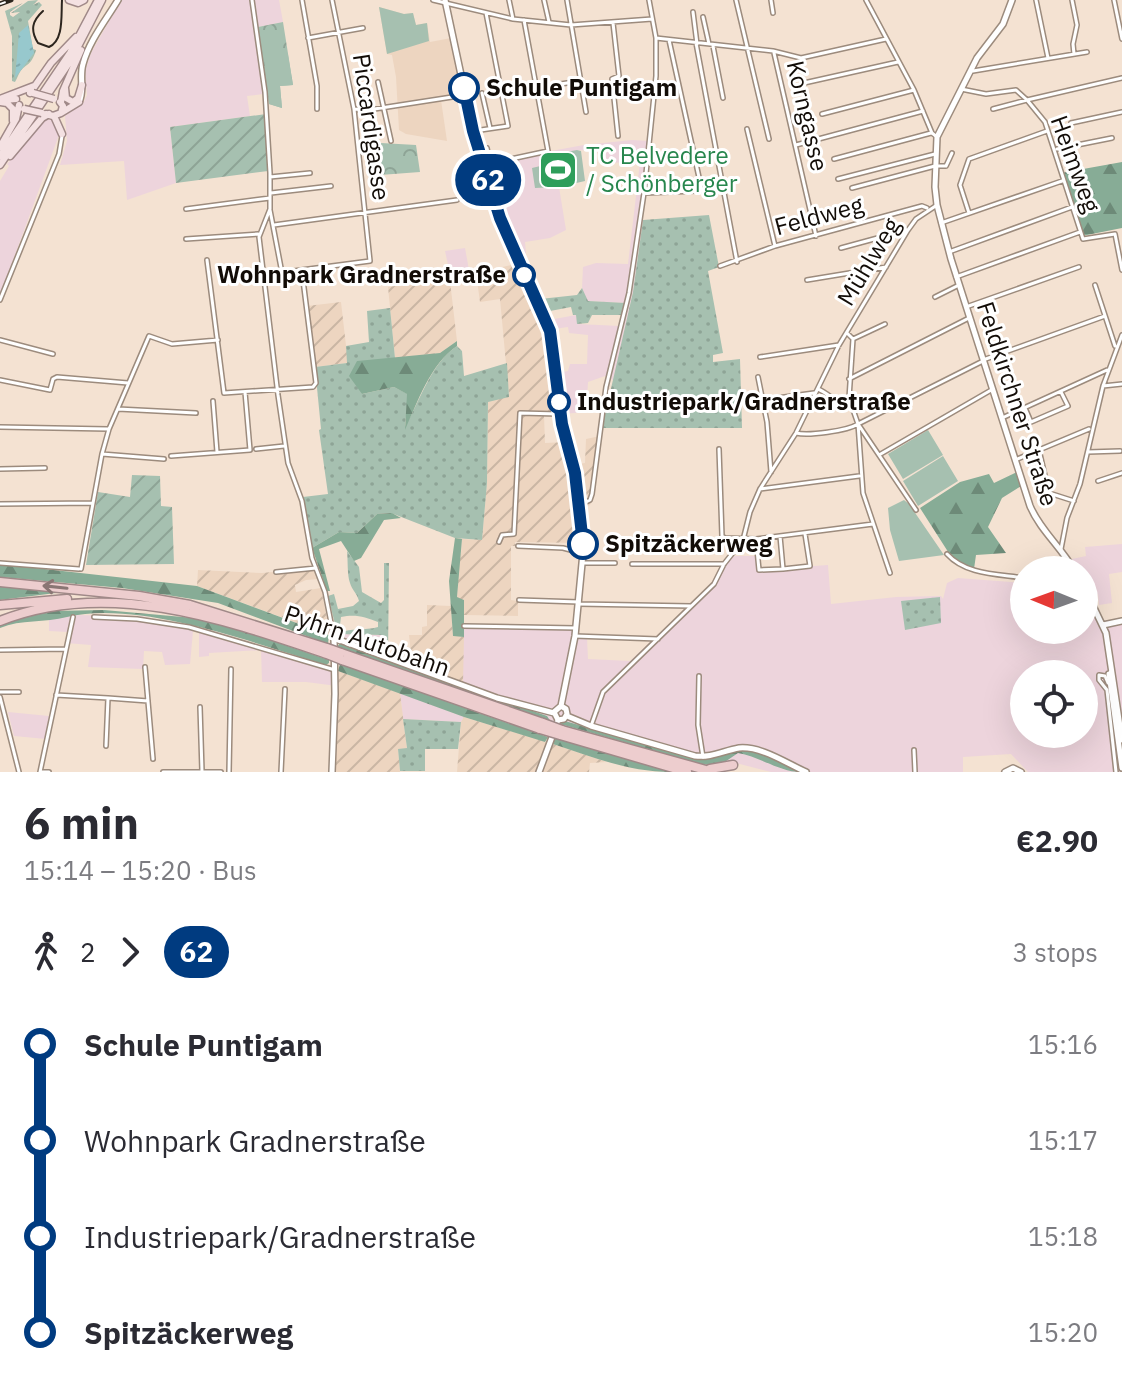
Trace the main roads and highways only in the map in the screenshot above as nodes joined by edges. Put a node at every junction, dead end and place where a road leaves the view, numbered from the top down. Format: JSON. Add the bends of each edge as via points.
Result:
{"nodes":[{"id":1,"x":69,"y":0,"type":"edge"},
{"id":2,"x":84,"y":0,"type":"edge"},
{"id":3,"x":100,"y":0,"type":"edge"},
{"id":4,"x":118,"y":0,"type":"edge"},
{"id":5,"x":1012,"y":0,"type":"edge"},
{"id":6,"x":445,"y":1,"type":"edge"},
{"id":7,"x":89,"y":19,"type":"junction"},
{"id":8,"x":85,"y":37,"type":"junction"},
{"id":9,"x":39,"y":81,"type":"junction"},
{"id":10,"x":66,"y":85,"type":"junction"},
{"id":11,"x":82,"y":85,"type":"junction"},
{"id":12,"x":32,"y":93,"type":"junction"},
{"id":13,"x":0,"y":100,"type":"edge"},
{"id":14,"x":59,"y":102,"type":"junction"},
{"id":15,"x":79,"y":102,"type":"junction"},
{"id":16,"x":20,"y":105,"type":"junction"},
{"id":17,"x":53,"y":114,"type":"junction"},
{"id":18,"x":11,"y":128,"type":"junction"},
{"id":19,"x":62,"y":134,"type":"road end"},
{"id":20,"x":0,"y":147,"type":"edge"},
{"id":21,"x":0,"y":156,"type":"edge"},
{"id":22,"x":0,"y":166,"type":"edge"},
{"id":23,"x":1065,"y":556,"type":"edge"},
{"id":24,"x":0,"y":582,"type":"edge"},
{"id":25,"x":60,"y":604,"type":"junction"},
{"id":26,"x":0,"y":608,"type":"edge"},
{"id":27,"x":211,"y":611,"type":"junction"},
{"id":28,"x":1098,"y":615,"type":"edge"},
{"id":29,"x":0,"y":621,"type":"edge"},
{"id":30,"x":1122,"y":623,"type":"edge"},
{"id":31,"x":1103,"y":625,"type":"junction"},
{"id":32,"x":327,"y":651,"type":"junction"},
{"id":33,"x":561,"y":706,"type":"junction"},
{"id":34,"x":554,"y":713,"type":"junction"},
{"id":35,"x":567,"y":716,"type":"junction"},
{"id":36,"x":558,"y":729,"type":"junction"},
{"id":37,"x":1122,"y":740,"type":"edge"},
{"id":38,"x":733,"y":765,"type":"dead end"},
{"id":39,"x":1122,"y":768,"type":"edge"},
{"id":40,"x":701,"y":769,"type":"junction"},
{"id":41,"x":332,"y":772,"type":"edge"},
{"id":42,"x":539,"y":772,"type":"edge"},
{"id":43,"x":687,"y":772,"type":"edge"},
{"id":44,"x":713,"y":772,"type":"edge"},
{"id":45,"x":806,"y":772,"type":"edge"},
{"id":46,"x":1005,"y":772,"type":"edge"},
{"id":47,"x":1021,"y":772,"type":"edge"}],
"edges":[{"from":1,"to":2,"type":"main road"},
{"from":3,"to":7,"type":"main road"},
{"from":3,"to":8,"type":"main road"},
{"from":4,"to":11,"type":"main road","via":[[85,58]]},
{"from":5,"to":23,"type":"main road","name":"Feldkirchner Straße","via":[[1003,24],[979,55],[935,135],[937,205],[1034,516]]},
{"from":6,"to":33,"type":"main road","via":[[473,131],[508,239],[549,327],[580,505],[583,563]]},
{"from":7,"to":9,"type":"main road"},
{"from":7,"to":21,"type":"main road"},
{"from":8,"to":10,"type":"main road"},
{"from":8,"to":22,"type":"main road"},
{"from":9,"to":12,"type":"main road"},
{"from":9,"to":13,"type":"main road"},
{"from":10,"to":11,"type":"main road","via":[[66,98],[72,102]]},
{"from":10,"to":14,"type":"main road"},
{"from":11,"to":15,"type":"main road"},
{"from":12,"to":14,"type":"main road","bridge":true},
{"from":12,"to":16,"type":"main road","via":[[20,93]]},
{"from":13,"to":16,"type":"main road"},
{"from":13,"to":18,"type":"main road","via":[[13,109]]},
{"from":14,"to":15,"type":"main road"},
{"from":14,"to":17,"type":"main road"},
{"from":15,"to":17,"type":"main road"},
{"from":16,"to":17,"type":"main road","bridge":true},
{"from":16,"to":18,"type":"main road"},
{"from":17,"to":19,"type":"main road"},
{"from":17,"to":22,"type":"main road","via":[[42,118]]},
{"from":18,"to":20,"type":"main road"},
{"from":27,"to":24,"type":"highway","name":"Pyhrn Autobahn","one_way":true,"via":[[164,599]]},
{"from":25,"to":26,"type":"highway"},
{"from":25,"to":29,"type":"highway","name":"Pyhrn Autobahn"},
{"from":25,"to":32,"type":"highway","name":"Pyhrn Autobahn","via":[[113,603],[185,612]]},
{"from":26,"to":27,"type":"highway","via":[[111,598]]},
{"from":27,"to":32,"type":"highway","name":"Pyhrn Autobahn"},
{"from":28,"to":31,"type":"main road"},
{"from":30,"to":31,"type":"main road"},
{"from":31,"to":37,"type":"main road"},
{"from":31,"to":39,"type":"main road"},
{"from":32,"to":36,"type":"highway","name":"Pyhrn Autobahn","bridge":true},
{"from":33,"to":34,"type":"main road"},
{"from":33,"to":35,"type":"main road"},
{"from":34,"to":36,"type":"main road"},
{"from":34,"to":41,"type":"main road","via":[[497,698],[334,638]]},
{"from":35,"to":36,"type":"main road"},
{"from":35,"to":45,"type":"main road","via":[[703,757],[757,749]]},
{"from":36,"to":40,"type":"highway","name":"Pyhrn Autobahn"},
{"from":36,"to":42,"type":"main road"},
{"from":36,"to":43,"type":"highway","name":"Pyhrn Autobahn"},
{"from":38,"to":40,"type":"highway"},
{"from":40,"to":44,"type":"highway","name":"Pyhrn Autobahn"},
{"from":46,"to":47,"type":"main road"}]}
